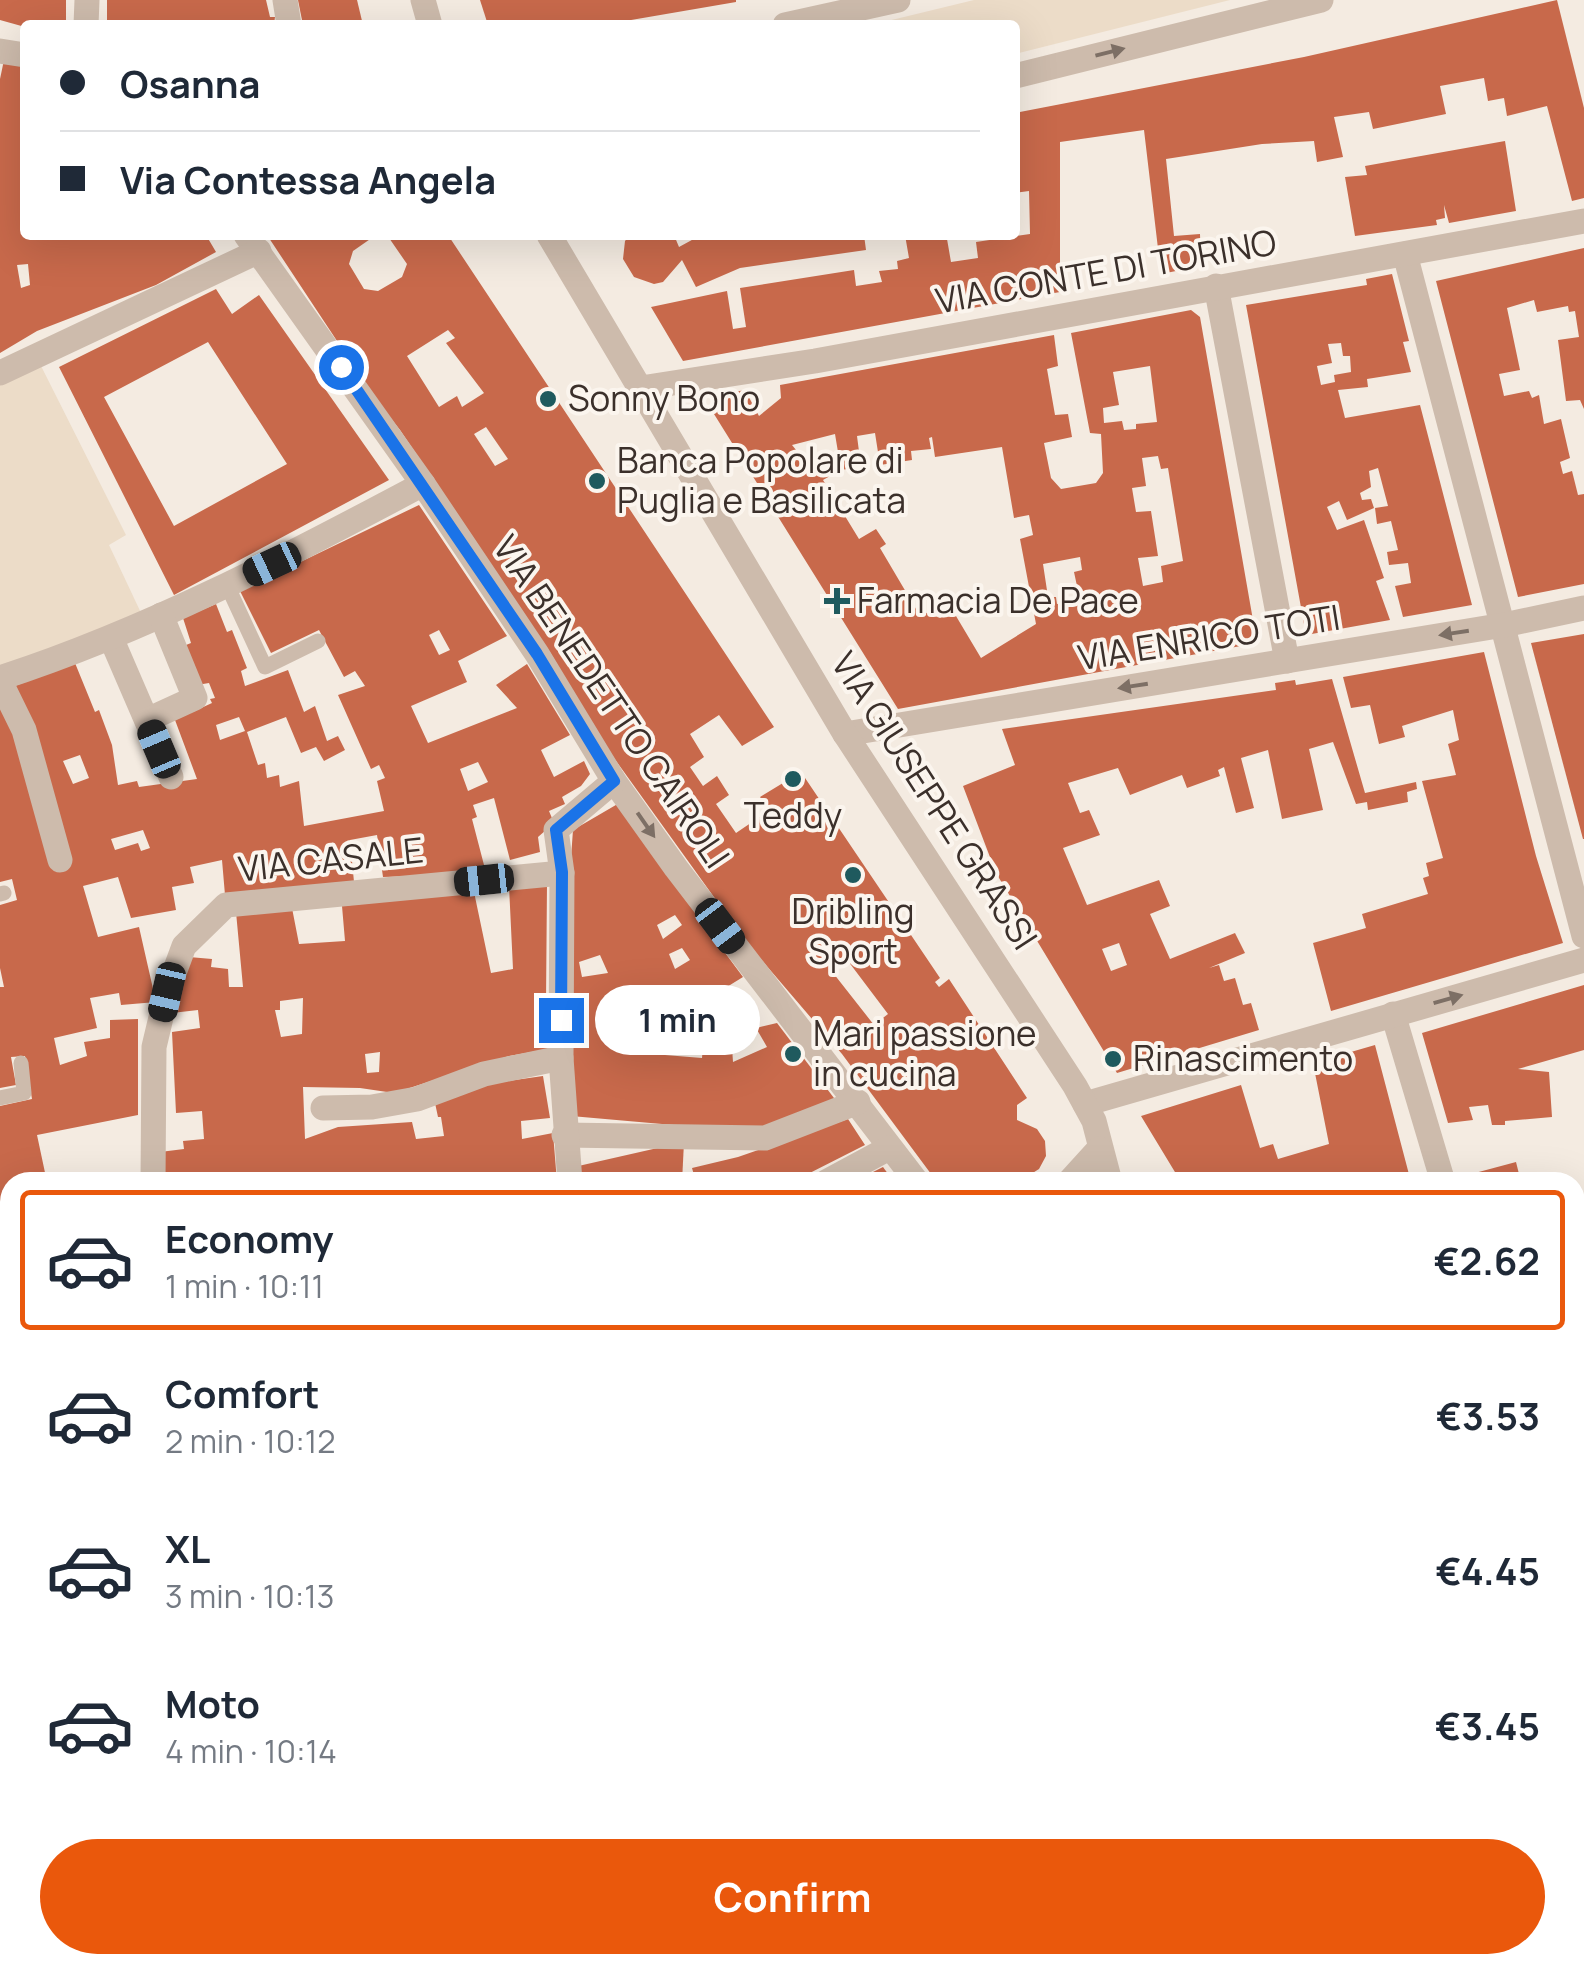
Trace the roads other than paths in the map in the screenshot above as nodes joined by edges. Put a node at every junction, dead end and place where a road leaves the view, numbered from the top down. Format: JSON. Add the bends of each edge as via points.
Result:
{"nodes":[{"id":1,"x":898,"y":0,"type":"edge"},
{"id":2,"x":1320,"y":0,"type":"edge"},
{"id":3,"x":808,"y":20,"type":"edge"},
{"id":4,"x":1020,"y":75,"type":"edge"},
{"id":5,"x":1584,"y":220,"type":"edge"},
{"id":6,"x":559,"y":240,"type":"edge"},
{"id":7,"x":253,"y":243,"type":"edge"},
{"id":8,"x":1406,"y":254,"type":"junction"},
{"id":9,"x":1216,"y":286,"type":"junction"},
{"id":10,"x":0,"y":373,"type":"edge"},
{"id":11,"x":640,"y":388,"type":"junction"},
{"id":12,"x":423,"y":484,"type":"junction"},
{"id":13,"x":226,"y":586,"type":"junction"},
{"id":14,"x":1584,"y":608,"type":"edge"},
{"id":15,"x":161,"y":615,"type":"junction"},
{"id":16,"x":1504,"y":625,"type":"junction"},
{"id":17,"x":112,"y":638,"type":"junction"},
{"id":18,"x":318,"y":642,"type":"dead end"},
{"id":19,"x":1287,"y":661,"type":"junction"},
{"id":20,"x":0,"y":680,"type":"edge"},
{"id":21,"x":146,"y":720,"type":"junction"},
{"id":22,"x":846,"y":734,"type":"junction"},
{"id":23,"x":171,"y":777,"type":"dead end"},
{"id":24,"x":614,"y":781,"type":"junction"},
{"id":25,"x":60,"y":860,"type":"dead end"},
{"id":26,"x":562,"y":872,"type":"junction"},
{"id":27,"x":1584,"y":936,"type":"edge"},
{"id":28,"x":1584,"y":960,"type":"edge"},
{"id":29,"x":1393,"y":1014,"type":"junction"},
{"id":30,"x":561,"y":1058,"type":"junction"},
{"id":31,"x":21,"y":1064,"type":"dead end"},
{"id":32,"x":0,"y":1098,"type":"edge"},
{"id":33,"x":858,"y":1102,"type":"junction"},
{"id":34,"x":1086,"y":1104,"type":"junction"},
{"id":35,"x":323,"y":1108,"type":"dead end"},
{"id":36,"x":564,"y":1135,"type":"junction"},
{"id":37,"x":890,"y":1148,"type":"junction"},
{"id":38,"x":1099,"y":1149,"type":"junction"},
{"id":39,"x":153,"y":1172,"type":"edge"},
{"id":40,"x":569,"y":1172,"type":"edge"},
{"id":41,"x":845,"y":1172,"type":"edge"},
{"id":42,"x":908,"y":1172,"type":"edge"},
{"id":43,"x":1078,"y":1172,"type":"edge"},
{"id":44,"x":1107,"y":1172,"type":"edge"},
{"id":45,"x":1441,"y":1172,"type":"edge"}],
"edges":[{"from":1,"to":3,"type":"street"},
{"from":4,"to":2,"type":"street","one_way":true},
{"from":5,"to":8,"type":"street","name":"VIA CONTE DI TORINO"},
{"from":6,"to":11,"type":"street","name":"VIA GIUSEPPE GRASSI"},
{"from":7,"to":10,"type":"street"},
{"from":7,"to":12,"type":"street","name":"VIA BENEDETTO CAIROLI"},
{"from":8,"to":9,"type":"street","name":"VIA CONTE DI TORINO"},
{"from":8,"to":16,"type":"street"},
{"from":9,"to":11,"type":"street","name":"VIA CONTE DI TORINO"},
{"from":9,"to":19,"type":"street"},
{"from":11,"to":22,"type":"street","name":"VIA GIUSEPPE GRASSI"},
{"from":12,"to":13,"type":"street"},
{"from":12,"to":24,"type":"street","name":"VIA BENEDETTO CAIROLI"},
{"from":13,"to":15,"type":"street"},
{"from":13,"to":18,"type":"lane","via":[[265,667]]},
{"from":14,"to":16,"type":"street","name":"VIA ENRICO TOTI"},
{"from":15,"to":17,"type":"street"},
{"from":15,"to":21,"type":"street","via":[[195,698]]},
{"from":16,"to":19,"type":"street","name":"VIA ENRICO TOTI","one_way":true},
{"from":16,"to":27,"type":"street"},
{"from":17,"to":20,"type":"street"},
{"from":17,"to":21,"type":"street"},
{"from":19,"to":22,"type":"street","name":"VIA ENRICO TOTI","one_way":true},
{"from":20,"to":25,"type":"street","via":[[24,730]]},
{"from":21,"to":23,"type":"street"},
{"from":22,"to":34,"type":"street","name":"VIA GIUSEPPE GRASSI"},
{"from":24,"to":26,"type":"street","via":[[556,830]]},
{"from":24,"to":33,"type":"street","name":"VIA BENEDETTO CAIROLI","one_way":true},
{"from":26,"to":30,"type":"street"},
{"from":26,"to":39,"type":"street","name":"VIA CASALE","via":[[226,905],[184,946],[167,992],[154,1047]]},
{"from":29,"to":28,"type":"street","one_way":true},
{"from":29,"to":34,"type":"street"},
{"from":29,"to":45,"type":"street"},
{"from":30,"to":35,"type":"street","via":[[484,1074],[417,1099]]},
{"from":30,"to":36,"type":"street"},
{"from":31,"to":32,"type":"lane","via":[[24,1093]]},
{"from":33,"to":36,"type":"street","via":[[765,1138]]},
{"from":33,"to":37,"type":"street","name":"VIA BENEDETTO CAIROLI"},
{"from":34,"to":38,"type":"street","name":"VIA GIUSEPPE GRASSI"},
{"from":36,"to":40,"type":"street"},
{"from":37,"to":41,"type":"street"},
{"from":37,"to":42,"type":"street","name":"VIA BENEDETTO CAIROLI"},
{"from":38,"to":43,"type":"street"},
{"from":38,"to":44,"type":"street","name":"VIA GIUSEPPE GRASSI"}]}
